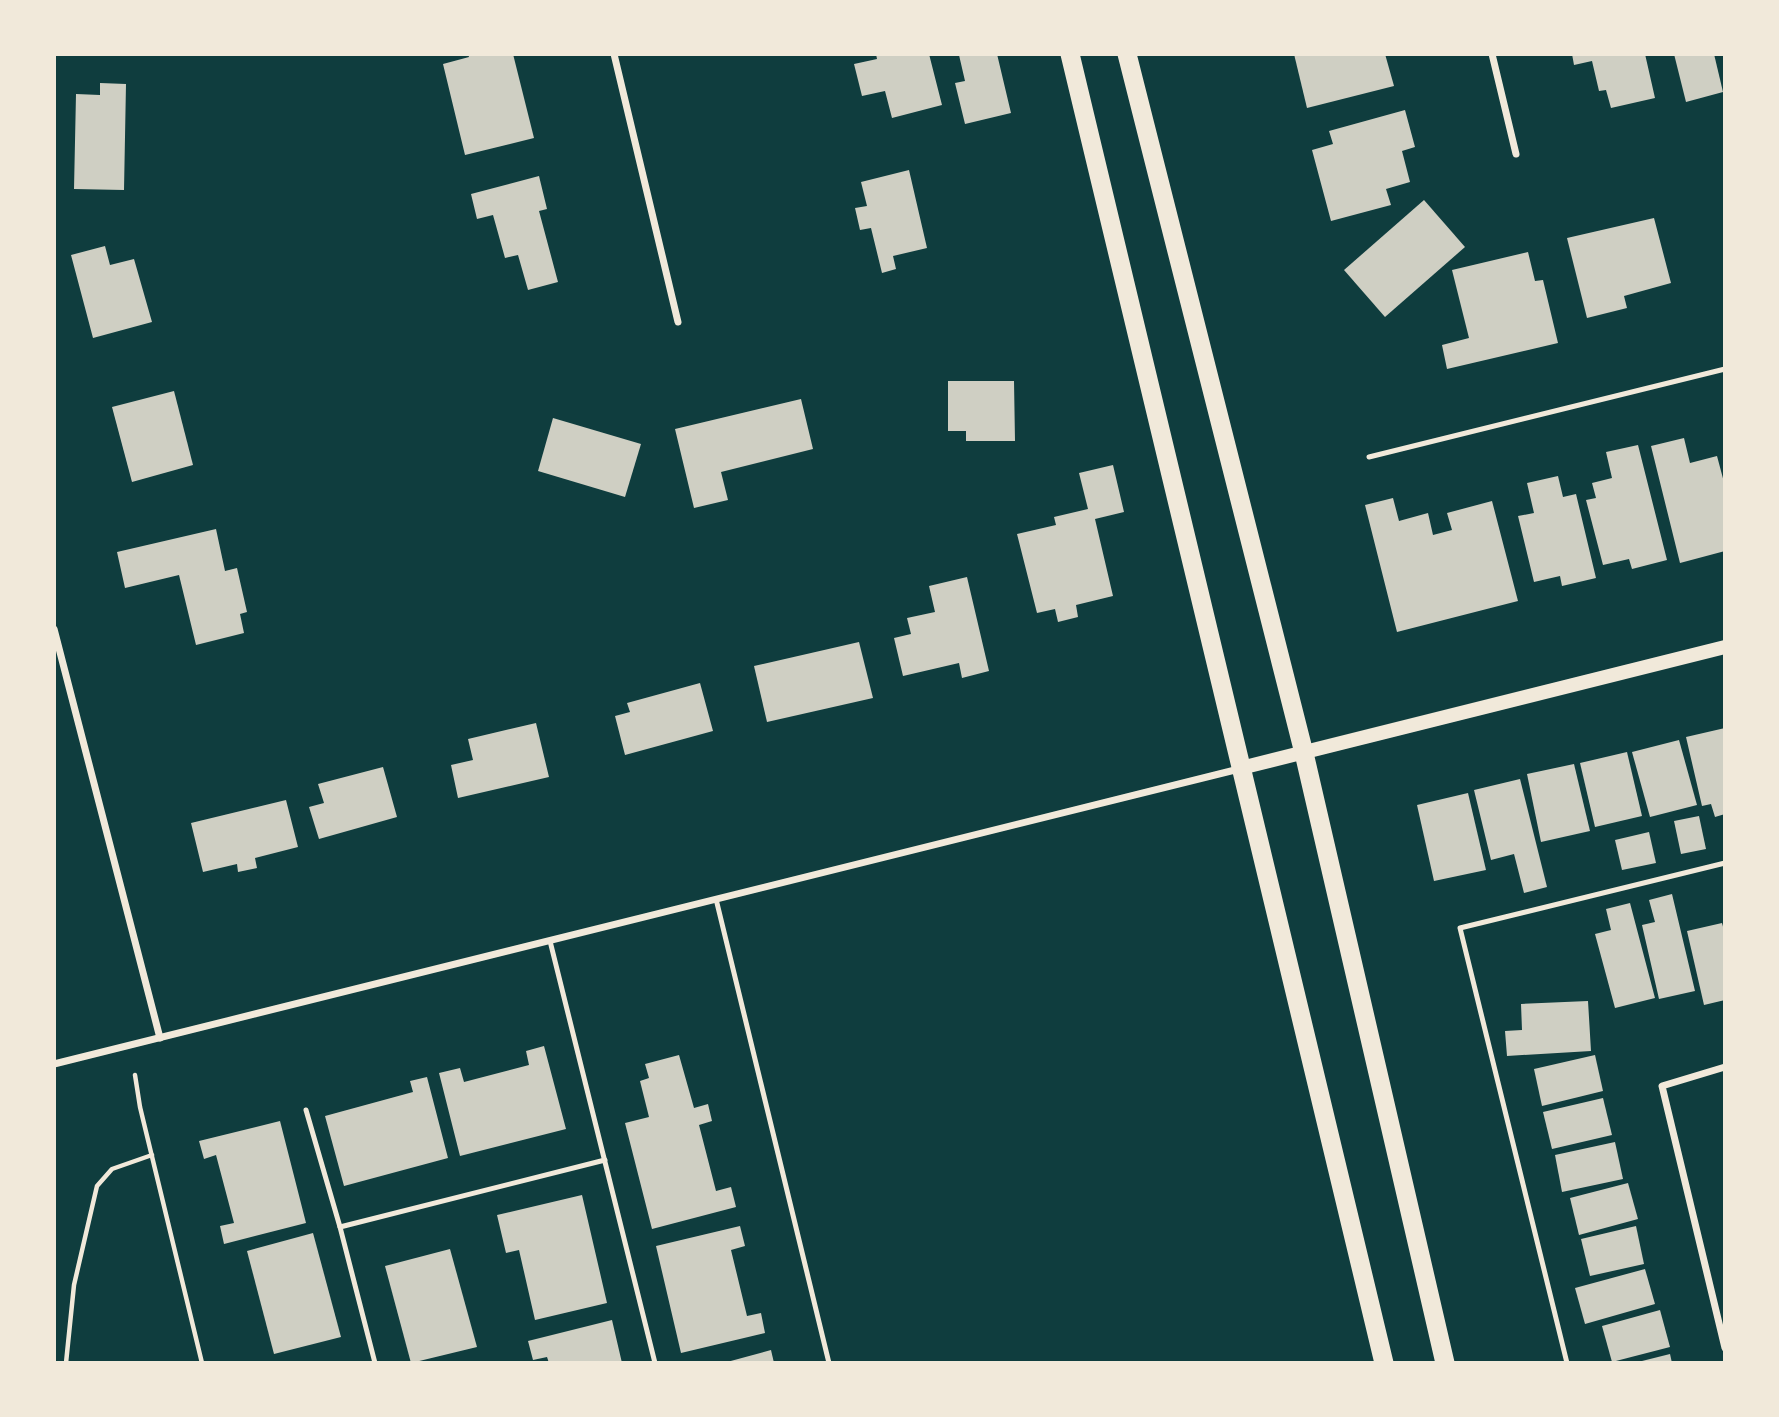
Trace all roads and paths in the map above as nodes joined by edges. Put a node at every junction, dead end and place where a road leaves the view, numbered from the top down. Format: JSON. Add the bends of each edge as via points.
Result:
{"nodes":[{"id":1,"x":614,"y":54,"type":"edge"},
{"id":2,"x":1070,"y":54,"type":"edge"},
{"id":3,"x":1127,"y":54,"type":"edge"},
{"id":4,"x":1492,"y":54,"type":"edge"},
{"id":5,"x":1516,"y":153,"type":"dead end"},
{"id":6,"x":678,"y":322,"type":"dead end"},
{"id":7,"x":1725,"y":369,"type":"edge"},
{"id":8,"x":1369,"y":457,"type":"dead end"},
{"id":9,"x":54,"y":629,"type":"edge"},
{"id":10,"x":1725,"y":648,"type":"edge"},
{"id":11,"x":1304,"y":753,"type":"junction"},
{"id":12,"x":1241,"y":768,"type":"junction"},
{"id":13,"x":1725,"y":863,"type":"edge"},
{"id":14,"x":716,"y":899,"type":"junction"},
{"id":15,"x":550,"y":941,"type":"junction"},
{"id":16,"x":160,"y":1038,"type":"junction"},
{"id":17,"x":54,"y":1064,"type":"edge"},
{"id":18,"x":1725,"y":1067,"type":"edge"},
{"id":19,"x":135,"y":1075,"type":"dead end"},
{"id":20,"x":306,"y":1110,"type":"dead end"},
{"id":21,"x":152,"y":1155,"type":"junction"},
{"id":22,"x":605,"y":1160,"type":"junction"},
{"id":23,"x":340,"y":1227,"type":"junction"},
{"id":24,"x":1725,"y":1348,"type":"edge"},
{"id":25,"x":66,"y":1363,"type":"edge"},
{"id":26,"x":202,"y":1363,"type":"edge"},
{"id":27,"x":375,"y":1363,"type":"edge"},
{"id":28,"x":655,"y":1363,"type":"edge"},
{"id":29,"x":829,"y":1363,"type":"edge"},
{"id":30,"x":1384,"y":1363,"type":"edge"},
{"id":31,"x":1446,"y":1363,"type":"edge"},
{"id":32,"x":1567,"y":1363,"type":"edge"}],
"edges":[{"from":1,"to":6,"type":"street"},
{"from":2,"to":12,"type":"highway"},
{"from":3,"to":11,"type":"highway"},
{"from":4,"to":5,"type":"street"},
{"from":7,"to":8,"type":"lane"},
{"from":9,"to":16,"type":"street"},
{"from":10,"to":11,"type":"main road"},
{"from":11,"to":12,"type":"main road"},
{"from":11,"to":31,"type":"highway"},
{"from":12,"to":14,"type":"street"},
{"from":12,"to":30,"type":"highway"},
{"from":13,"to":32,"type":"lane","via":[[1460,928]]},
{"from":14,"to":15,"type":"street"},
{"from":14,"to":29,"type":"lane"},
{"from":15,"to":16,"type":"street"},
{"from":15,"to":22,"type":"lane"},
{"from":16,"to":17,"type":"street"},
{"from":18,"to":24,"type":"street","via":[[1662,1086]]},
{"from":19,"to":21,"type":"path"},
{"from":20,"to":23,"type":"lane"},
{"from":21,"to":25,"type":"path","via":[[112,1169],[97,1186],[74,1285]]},
{"from":21,"to":26,"type":"path"},
{"from":22,"to":23,"type":"lane"},
{"from":22,"to":28,"type":"lane"},
{"from":23,"to":27,"type":"lane"}]}
